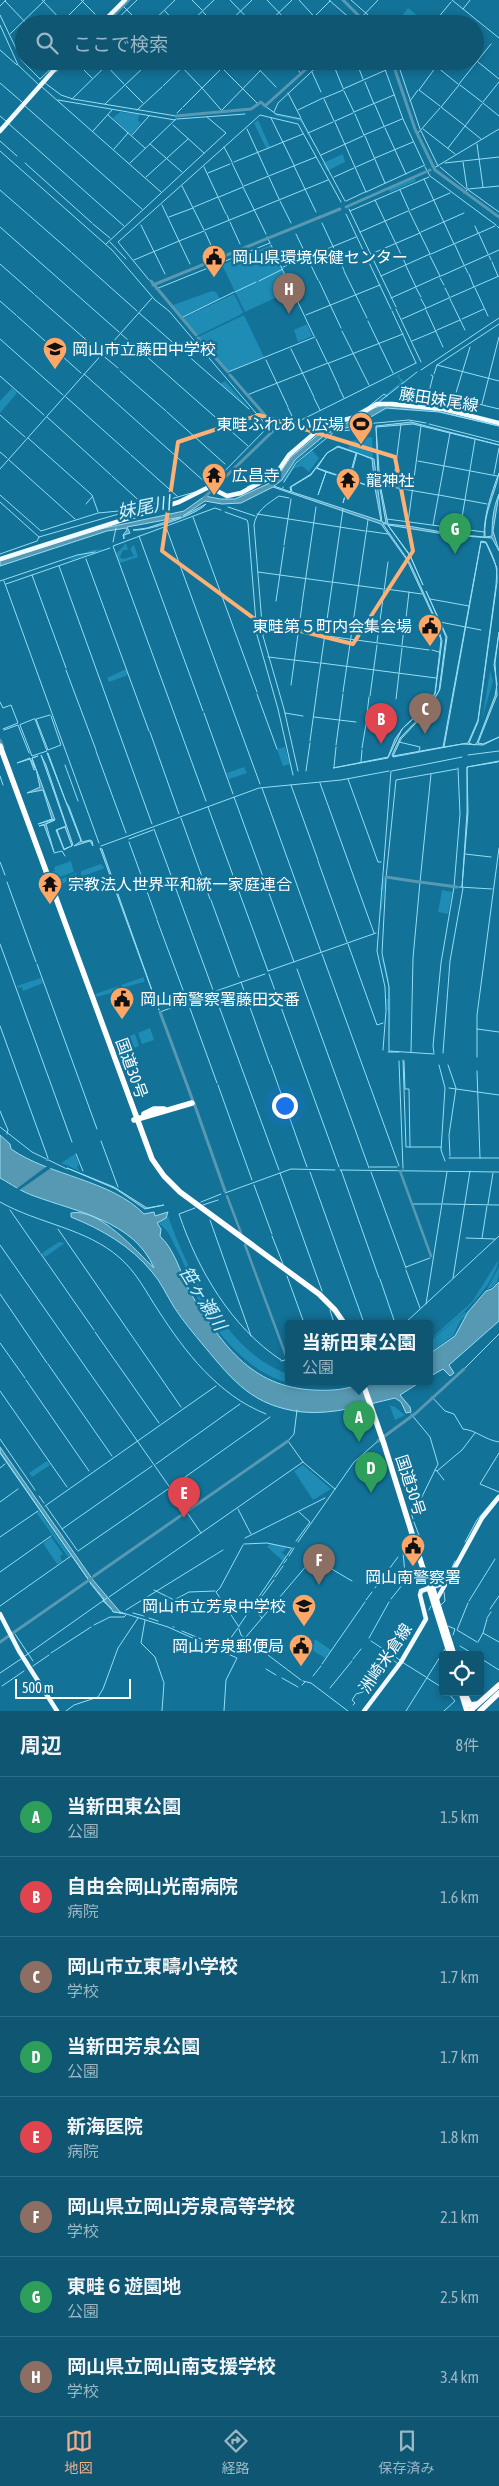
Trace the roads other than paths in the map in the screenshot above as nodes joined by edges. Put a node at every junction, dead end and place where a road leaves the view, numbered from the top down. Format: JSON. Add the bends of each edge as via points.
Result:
{"nodes":[{"id":1,"x":125,"y":0,"type":"edge"},
{"id":2,"x":110,"y":15,"type":"edge"},
{"id":3,"x":54,"y":70,"type":"edge"},
{"id":4,"x":0,"y":131,"type":"edge"},
{"id":5,"x":499,"y":423,"type":"edge"},
{"id":6,"x":0,"y":558,"type":"edge"},
{"id":7,"x":0,"y":746,"type":"edge"},
{"id":8,"x":0,"y":752,"type":"edge"},
{"id":9,"x":192,"y":1103,"type":"dead end"},
{"id":10,"x":135,"y":1119,"type":"junction"},
{"id":11,"x":339,"y":1320,"type":"edge"},
{"id":12,"x":340,"y":1320,"type":"edge"},
{"id":13,"x":365,"y":1385,"type":"edge"},
{"id":14,"x":499,"y":1497,"type":"edge"},
{"id":15,"x":446,"y":1582,"type":"junction"},
{"id":16,"x":430,"y":1588,"type":"junction"},
{"id":17,"x":437,"y":1599,"type":"junction"},
{"id":18,"x":436,"y":1608,"type":"junction"},
{"id":19,"x":0,"y":1614,"type":"edge"},
{"id":20,"x":426,"y":1619,"type":"junction"},
{"id":21,"x":450,"y":1651,"type":"edge"},
{"id":22,"x":450,"y":1651,"type":"edge"},
{"id":23,"x":498,"y":1690,"type":"edge"},
{"id":24,"x":464,"y":1696,"type":"edge"},
{"id":25,"x":465,"y":1696,"type":"edge"},
{"id":26,"x":479,"y":1703,"type":"junction"},
{"id":27,"x":57,"y":1711,"type":"edge"},
{"id":28,"x":364,"y":1711,"type":"edge"},
{"id":29,"x":471,"y":1711,"type":"edge"},
{"id":30,"x":480,"y":1711,"type":"edge"}],
"edges":[{"from":1,"to":2,"type":"main road"},
{"from":3,"to":4,"type":"main road"},
{"from":5,"to":6,"type":"main road","name":"藤田妹尾線","via":[[443,409],[377,404],[352,418],[324,424],[289,455],[276,474],[238,495],[224,496],[209,487],[179,502]]},
{"from":7,"to":10,"type":"highway","name":"国道30号"},
{"from":8,"to":10,"type":"highway","name":"国道30号"},
{"from":9,"to":10,"type":"highway","via":[[155,1109]]},
{"from":10,"to":11,"type":"highway","name":"国道30号","via":[[150,1159],[171,1186],[323,1301]]},
{"from":10,"to":12,"type":"highway","name":"国道30号","via":[[152,1159],[172,1184],[315,1291],[334,1308]]},
{"from":13,"to":16,"type":"highway","name":"国道30号"},
{"from":14,"to":15,"type":"main road","via":[[482,1518]]},
{"from":15,"to":16,"type":"main road"},
{"from":15,"to":17,"type":"main road"},
{"from":16,"to":17,"type":"highway"},
{"from":16,"to":18,"type":"highway","name":"国道30号"},
{"from":16,"to":20,"type":"main road","name":"洲崎米倉線","via":[[420,1593]]},
{"from":17,"to":21,"type":"highway"},
{"from":18,"to":20,"type":"main road","name":"洲崎米倉線"},
{"from":18,"to":22,"type":"highway","name":"国道30号"},
{"from":19,"to":27,"type":"main road"},
{"from":20,"to":28,"type":"main road","name":"洲崎米倉線","via":[[401,1662]]},
{"from":23,"to":26,"type":"highway"},
{"from":23,"to":29,"type":"highway"},
{"from":23,"to":30,"type":"highway"},
{"from":24,"to":29,"type":"highway"},
{"from":25,"to":26,"type":"highway","via":[[471,1706]]},
{"from":26,"to":29,"type":"highway"}]}
